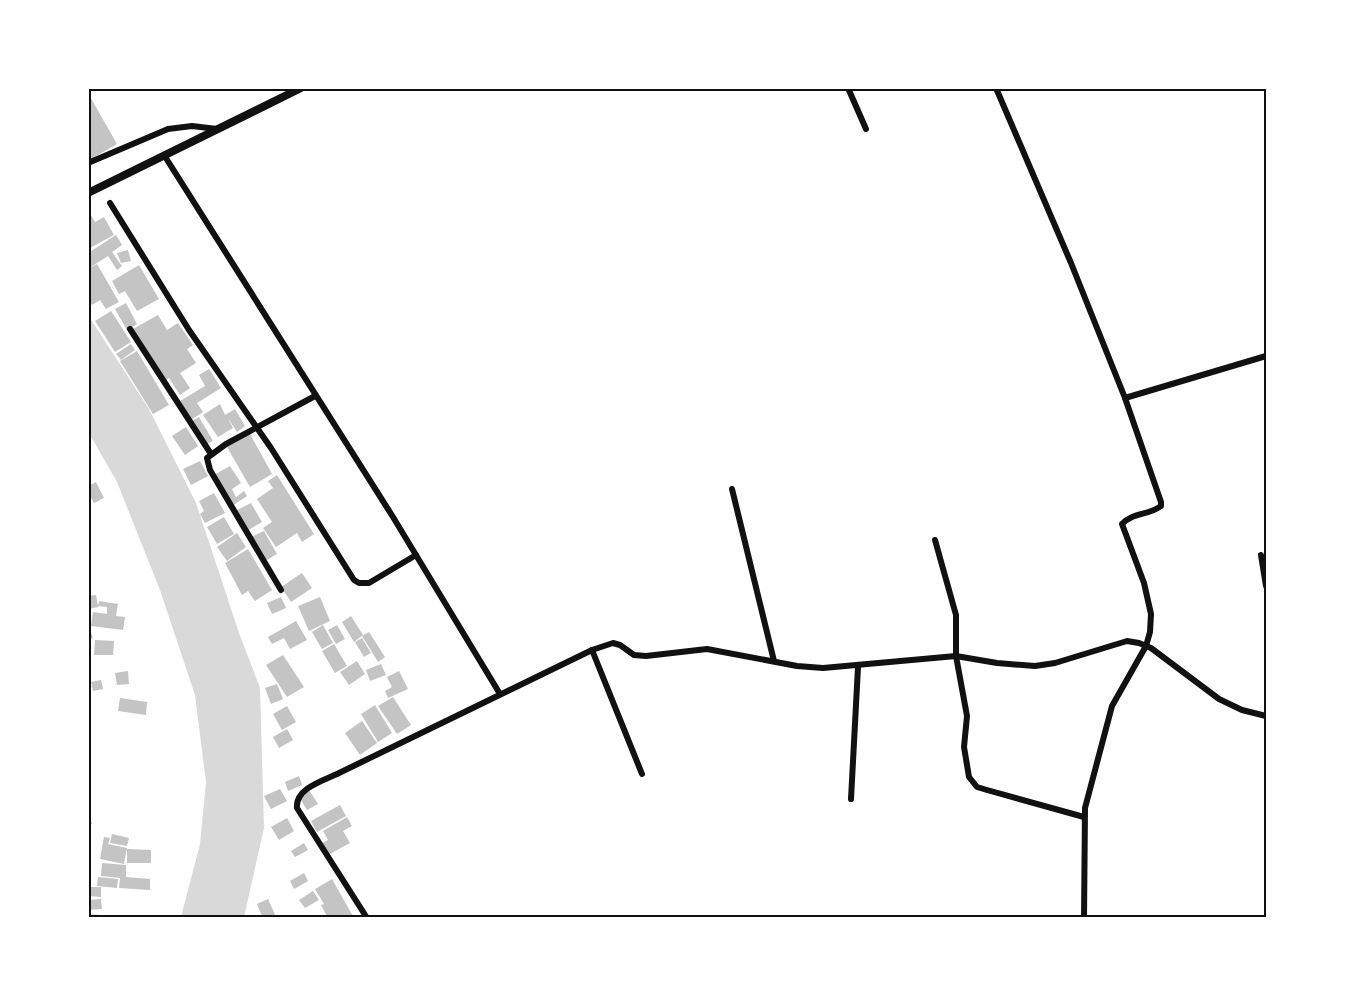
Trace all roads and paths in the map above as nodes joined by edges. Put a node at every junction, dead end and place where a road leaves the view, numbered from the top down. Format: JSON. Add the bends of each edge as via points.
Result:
{"nodes":[{"id":1,"x":302,"y":88,"type":"edge"},
{"id":2,"x":848,"y":88,"type":"edge"},
{"id":3,"x":996,"y":88,"type":"edge"},
{"id":4,"x":217,"y":129,"type":"junction"},
{"id":5,"x":866,"y":129,"type":"dead end"},
{"id":6,"x":164,"y":155,"type":"junction"},
{"id":7,"x":88,"y":163,"type":"edge"},
{"id":8,"x":88,"y":193,"type":"edge"},
{"id":9,"x":110,"y":203,"type":"dead end"},
{"id":10,"x":130,"y":329,"type":"dead end"},
{"id":11,"x":1266,"y":356,"type":"edge"},
{"id":12,"x":315,"y":396,"type":"junction"},
{"id":13,"x":1125,"y":398,"type":"junction"},
{"id":14,"x":256,"y":428,"type":"junction"},
{"id":15,"x":211,"y":454,"type":"junction"},
{"id":16,"x":732,"y":489,"type":"dead end"},
{"id":17,"x":935,"y":540,"type":"dead end"},
{"id":18,"x":416,"y":555,"type":"junction"},
{"id":19,"x":1262,"y":555,"type":"dead end"},
{"id":20,"x":1266,"y":586,"type":"edge"},
{"id":21,"x":281,"y":590,"type":"dead end"},
{"id":22,"x":1146,"y":646,"type":"junction"},
{"id":23,"x":592,"y":650,"type":"junction"},
{"id":24,"x":956,"y":656,"type":"junction"},
{"id":25,"x":774,"y":661,"type":"junction"},
{"id":26,"x":858,"y":667,"type":"junction"},
{"id":27,"x":500,"y":694,"type":"junction"},
{"id":28,"x":1266,"y":716,"type":"edge"},
{"id":29,"x":642,"y":774,"type":"dead end"},
{"id":30,"x":851,"y":799,"type":"dead end"},
{"id":31,"x":1084,"y":817,"type":"junction"},
{"id":32,"x":367,"y":918,"type":"edge"},
{"id":33,"x":1084,"y":918,"type":"edge"}],
"edges":[{"from":1,"to":4,"type":"street"},
{"from":2,"to":5,"type":"street"},
{"from":3,"to":13,"type":"street"},
{"from":4,"to":6,"type":"street"},
{"from":4,"to":7,"type":"street","via":[[168,129]]},
{"from":6,"to":8,"type":"street"},
{"from":6,"to":12,"type":"street"},
{"from":9,"to":14,"type":"street"},
{"from":10,"to":15,"type":"street"},
{"from":11,"to":13,"type":"street"},
{"from":12,"to":14,"type":"street"},
{"from":12,"to":18,"type":"street"},
{"from":13,"to":22,"type":"street","via":[[1161,502],[1156,510],[1126,519],[1122,524],[1151,614]]},
{"from":14,"to":15,"type":"street"},
{"from":14,"to":18,"type":"street","via":[[354,580],[369,583]]},
{"from":15,"to":21,"type":"street","via":[[207,458],[210,470]]},
{"from":16,"to":25,"type":"street"},
{"from":17,"to":24,"type":"street","via":[[956,615]]},
{"from":18,"to":27,"type":"street"},
{"from":19,"to":20,"type":"street"},
{"from":22,"to":24,"type":"street","via":[[1127,641],[1035,666]]},
{"from":22,"to":28,"type":"street","via":[[1219,699]]},
{"from":22,"to":31,"type":"street","via":[[1112,706]]},
{"from":23,"to":25,"type":"street","via":[[613,644],[634,655],[646,656],[707,649]]},
{"from":23,"to":27,"type":"street"},
{"from":23,"to":29,"type":"street"},
{"from":24,"to":26,"type":"street"},
{"from":24,"to":31,"type":"street","via":[[967,716],[964,747],[973,784]]},
{"from":25,"to":26,"type":"street","via":[[812,668]]},
{"from":26,"to":30,"type":"street"},
{"from":27,"to":32,"type":"street","via":[[309,788],[298,797],[297,808]]},
{"from":31,"to":33,"type":"street"}]}
